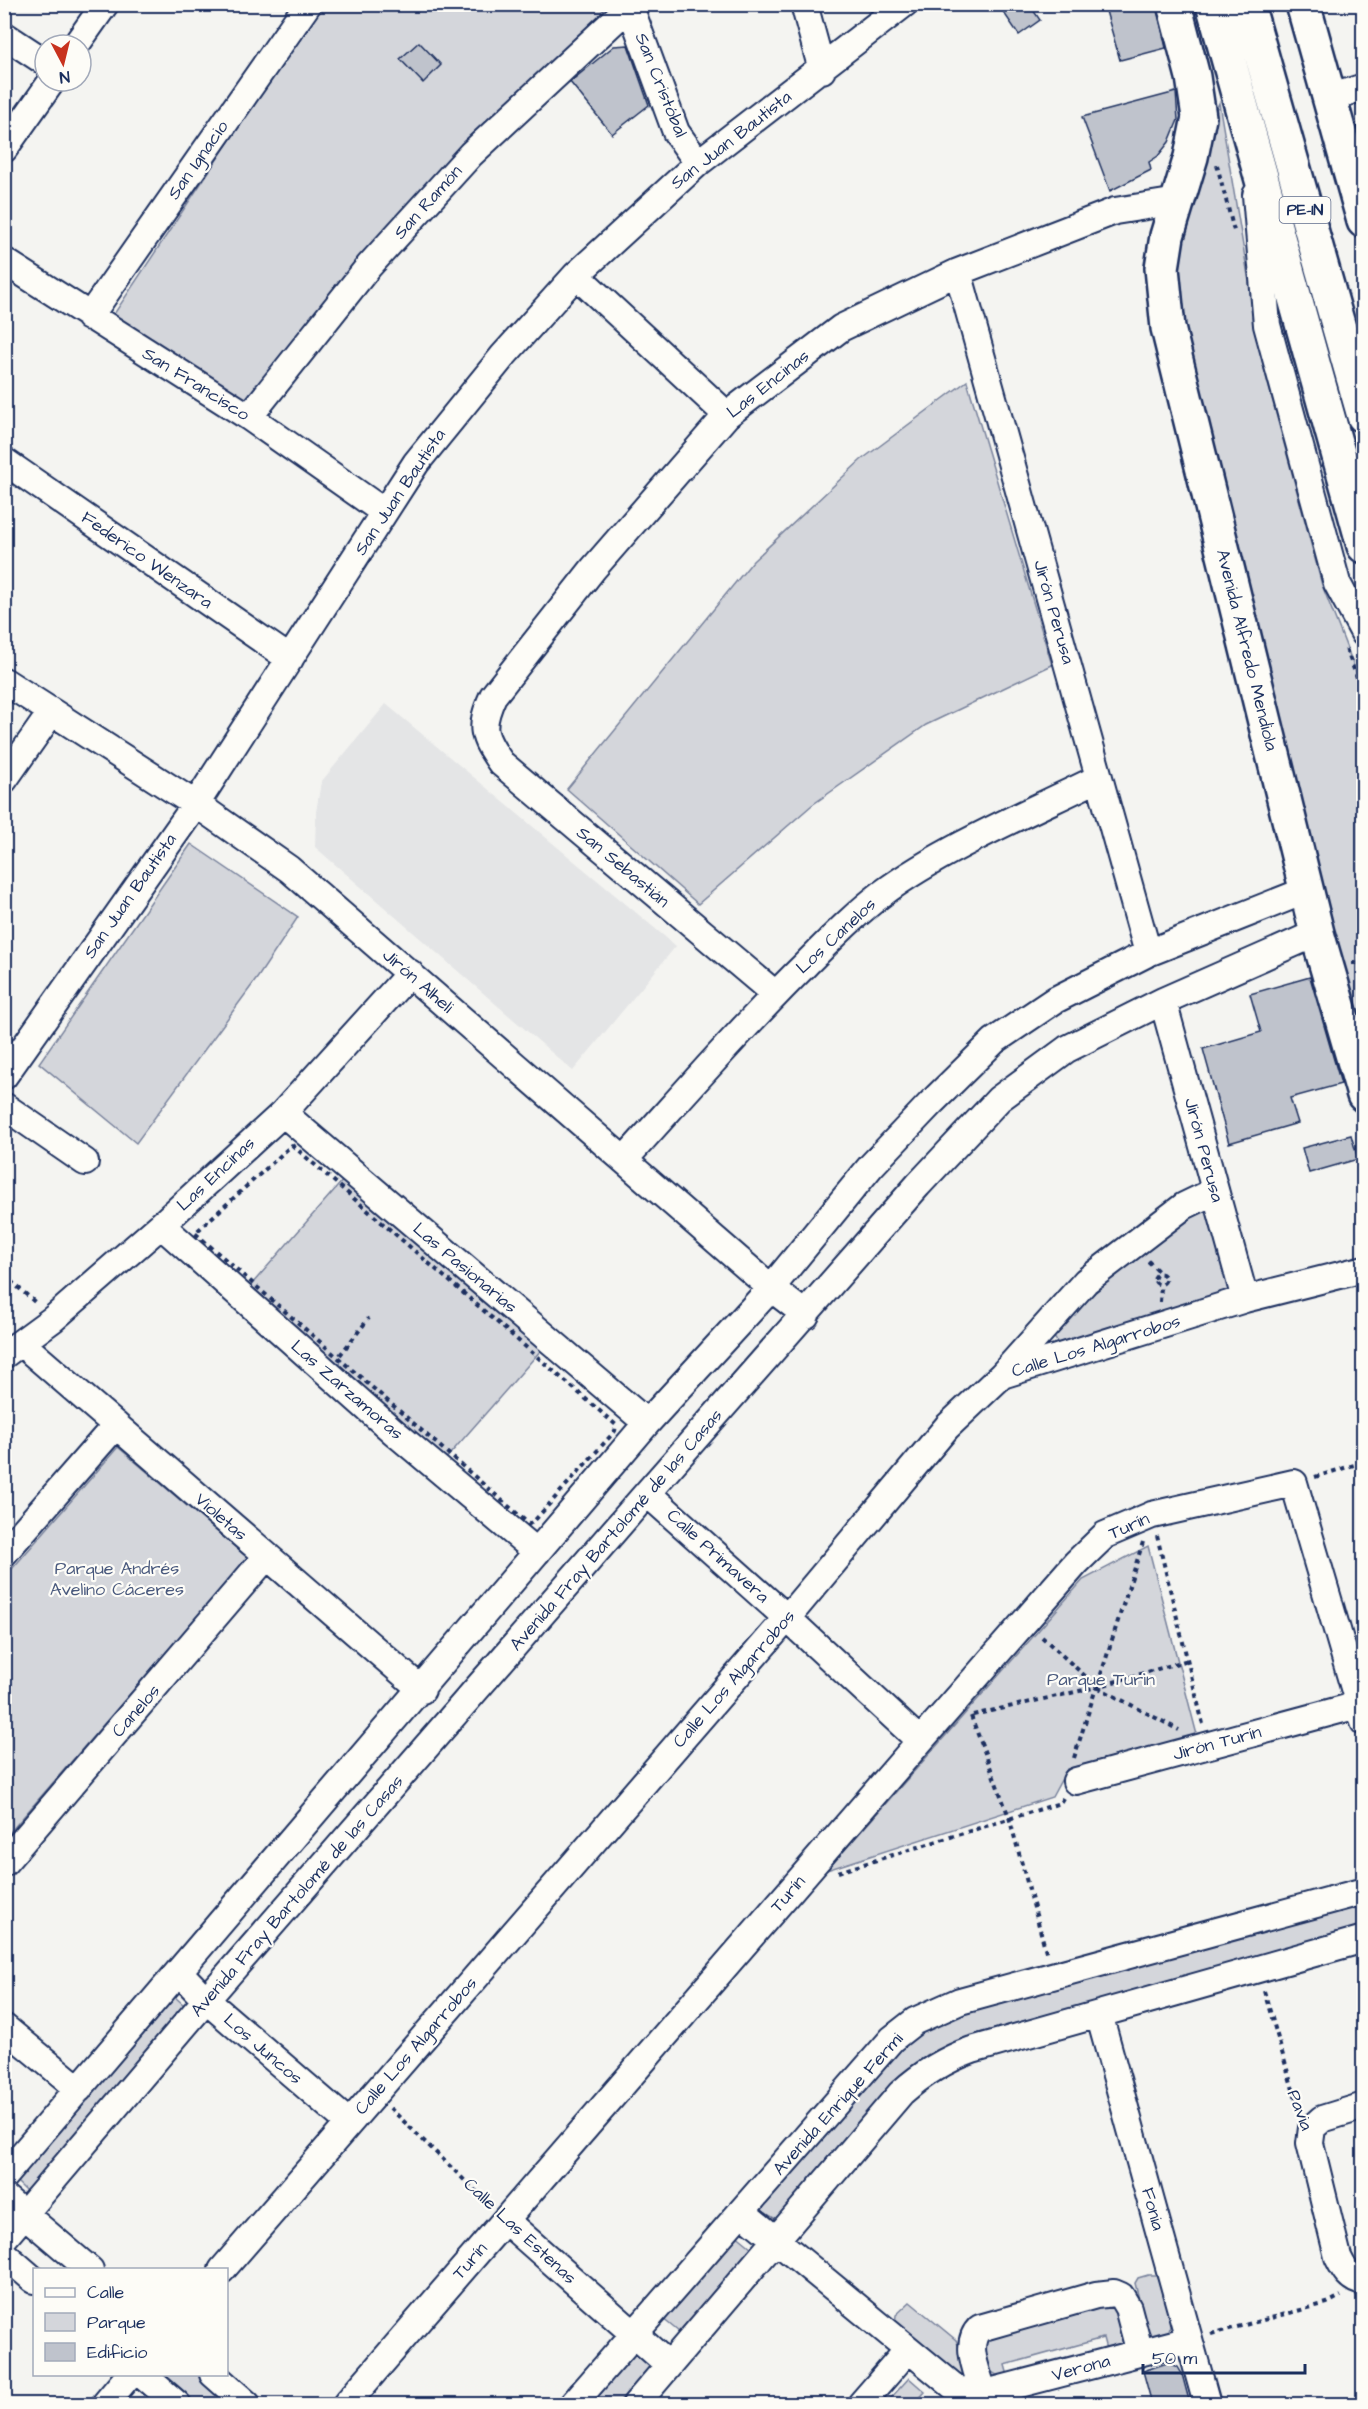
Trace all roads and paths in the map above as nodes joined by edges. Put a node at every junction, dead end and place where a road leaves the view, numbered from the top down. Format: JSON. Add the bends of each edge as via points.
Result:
{"nodes":[{"id":1,"x":105,"y":4,"type":"edge"},
{"id":2,"x":308,"y":4,"type":"edge"},
{"id":3,"x":804,"y":4,"type":"edge"},
{"id":4,"x":904,"y":4,"type":"edge"},
{"id":5,"x":1174,"y":4,"type":"edge"},
{"id":6,"x":1213,"y":4,"type":"edge"},
{"id":7,"x":1247,"y":4,"type":"edge"},
{"id":8,"x":1303,"y":4,"type":"edge"},
{"id":9,"x":629,"y":5,"type":"edge"},
{"id":10,"x":84,"y":33,"type":"edge"},
{"id":11,"x":4,"y":35,"type":"edge"},
{"id":12,"x":33,"y":54,"type":"edge"},
{"id":13,"x":822,"y":70,"type":"junction"},
{"id":14,"x":1364,"y":87,"type":"edge"},
{"id":15,"x":44,"y":93,"type":"edge"},
{"id":16,"x":1329,"y":98,"type":"junction"},
{"id":17,"x":1251,"y":141,"type":"junction"},
{"id":18,"x":4,"y":149,"type":"edge"},
{"id":19,"x":698,"y":163,"type":"junction"},
{"id":20,"x":1178,"y":201,"type":"junction"},
{"id":21,"x":1364,"y":221,"type":"edge"},
{"id":22,"x":4,"y":261,"type":"edge"},
{"id":23,"x":958,"y":272,"type":"junction"},
{"id":24,"x":576,"y":275,"type":"junction"},
{"id":25,"x":89,"y":317,"type":"junction"},
{"id":26,"x":727,"y":415,"type":"junction"},
{"id":27,"x":1364,"y":416,"type":"edge"},
{"id":28,"x":249,"y":417,"type":"junction"},
{"id":29,"x":4,"y":461,"type":"edge"},
{"id":30,"x":384,"y":512,"type":"junction"},
{"id":31,"x":1364,"y":546,"type":"edge"},
{"id":32,"x":1364,"y":633,"type":"edge"},
{"id":33,"x":290,"y":659,"type":"junction"},
{"id":34,"x":4,"y":681,"type":"edge"},
{"id":35,"x":51,"y":713,"type":"junction"},
{"id":36,"x":483,"y":731,"type":"joint"},
{"id":37,"x":1099,"y":778,"type":"junction"},
{"id":38,"x":4,"y":780,"type":"edge"},
{"id":39,"x":196,"y":804,"type":"junction"},
{"id":40,"x":1307,"y":890,"type":"junction"},
{"id":41,"x":1317,"y":933,"type":"junction"},
{"id":42,"x":1148,"y":952,"type":"junction"},
{"id":43,"x":410,"y":974,"type":"junction"},
{"id":44,"x":775,"y":994,"type":"junction"},
{"id":45,"x":1163,"y":1001,"type":"junction"},
{"id":46,"x":9,"y":1060,"type":"edge"},
{"id":47,"x":1364,"y":1095,"type":"edge"},
{"id":48,"x":4,"y":1106,"type":"edge"},
{"id":49,"x":283,"y":1113,"type":"junction"},
{"id":50,"x":292,"y":1145,"type":"dead end"},
{"id":51,"x":624,"y":1160,"type":"junction"},
{"id":52,"x":85,"y":1162,"type":"dead end"},
{"id":53,"x":1215,"y":1191,"type":"junction"},
{"id":54,"x":160,"y":1225,"type":"junction"},
{"id":55,"x":195,"y":1233,"type":"dead end"},
{"id":56,"x":1364,"y":1269,"type":"edge"},
{"id":57,"x":4,"y":1275,"type":"edge"},
{"id":58,"x":771,"y":1288,"type":"junction"},
{"id":59,"x":1245,"y":1299,"type":"junction"},
{"id":60,"x":806,"y":1315,"type":"junction"},
{"id":61,"x":369,"y":1318,"type":"dead end"},
{"id":62,"x":53,"y":1319,"type":"junction"},
{"id":63,"x":13,"y":1349,"type":"edge"},
{"id":64,"x":338,"y":1357,"type":"dead end"},
{"id":65,"x":1002,"y":1375,"type":"junction"},
{"id":66,"x":647,"y":1423,"type":"junction"},
{"id":67,"x":116,"y":1425,"type":"junction"},
{"id":68,"x":1364,"y":1462,"type":"edge"},
{"id":69,"x":1294,"y":1483,"type":"junction"},
{"id":70,"x":647,"y":1493,"type":"junction"},
{"id":71,"x":1152,"y":1515,"type":"junction"},
{"id":72,"x":537,"y":1552,"type":"junction"},
{"id":73,"x":4,"y":1553,"type":"edge"},
{"id":74,"x":266,"y":1557,"type":"junction"},
{"id":75,"x":787,"y":1618,"type":"junction"},
{"id":76,"x":1026,"y":1622,"type":"junction"},
{"id":77,"x":1188,"y":1660,"type":"junction"},
{"id":78,"x":1096,"y":1687,"type":"junction"},
{"id":79,"x":422,"y":1690,"type":"junction"},
{"id":80,"x":1361,"y":1714,"type":"edge"},
{"id":81,"x":971,"y":1716,"type":"junction"},
{"id":82,"x":927,"y":1733,"type":"junction"},
{"id":83,"x":1209,"y":1745,"type":"junction"},
{"id":84,"x":1071,"y":1778,"type":"junction"},
{"id":85,"x":1060,"y":1803,"type":"junction"},
{"id":86,"x":1009,"y":1817,"type":"junction"},
{"id":87,"x":4,"y":1863,"type":"edge"},
{"id":88,"x":795,"y":1886,"type":"junction"},
{"id":89,"x":1364,"y":1891,"type":"edge"},
{"id":90,"x":1364,"y":1939,"type":"edge"},
{"id":91,"x":1258,"y":1968,"type":"junction"},
{"id":92,"x":179,"y":1972,"type":"junction"},
{"id":93,"x":1053,"y":1976,"type":"junction"},
{"id":94,"x":206,"y":2000,"type":"junction"},
{"id":95,"x":1099,"y":2014,"type":"junction"},
{"id":96,"x":4,"y":2028,"type":"edge"},
{"id":97,"x":79,"y":2089,"type":"junction"},
{"id":98,"x":375,"y":2093,"type":"junction"},
{"id":99,"x":1364,"y":2106,"type":"edge"},
{"id":100,"x":349,"y":2123,"type":"junction"},
{"id":101,"x":1312,"y":2128,"type":"junction"},
{"id":102,"x":4,"y":2176,"type":"edge"},
{"id":103,"x":4,"y":2197,"type":"edge"},
{"id":104,"x":742,"y":2212,"type":"junction"},
{"id":105,"x":25,"y":2215,"type":"junction"},
{"id":106,"x":506,"y":2221,"type":"junction"},
{"id":107,"x":4,"y":2238,"type":"edge"},
{"id":108,"x":776,"y":2240,"type":"junction"},
{"id":109,"x":4,"y":2253,"type":"edge"},
{"id":110,"x":88,"y":2268,"type":"edge"},
{"id":111,"x":224,"y":2268,"type":"edge"},
{"id":112,"x":33,"y":2279,"type":"edge"},
{"id":113,"x":1360,"y":2281,"type":"edge"},
{"id":114,"x":633,"y":2334,"type":"junction"},
{"id":115,"x":1189,"y":2340,"type":"junction"},
{"id":116,"x":908,"y":2351,"type":"junction"},
{"id":117,"x":1140,"y":2353,"type":"junction"},
{"id":118,"x":669,"y":2365,"type":"junction"},
{"id":119,"x":128,"y":2376,"type":"edge"},
{"id":120,"x":144,"y":2376,"type":"edge"},
{"id":121,"x":215,"y":2376,"type":"edge"},
{"id":122,"x":983,"y":2392,"type":"junction"},
{"id":123,"x":105,"y":2404,"type":"edge"},
{"id":124,"x":177,"y":2404,"type":"edge"},
{"id":125,"x":247,"y":2404,"type":"edge"},
{"id":126,"x":346,"y":2404,"type":"edge"},
{"id":127,"x":573,"y":2404,"type":"edge"},
{"id":128,"x":636,"y":2404,"type":"edge"},
{"id":129,"x":861,"y":2404,"type":"edge"},
{"id":130,"x":1207,"y":2404,"type":"edge"}],
"edges":[{"from":1,"to":10,"type":"street"},
{"from":2,"to":25,"type":"street","name":"San Ignacio"},
{"from":3,"to":13,"type":"street"},
{"from":4,"to":13,"type":"street","name":"San Juan Bautista"},
{"from":5,"to":20,"type":"main road","name":"Avenida Alfredo Mendiola","via":[[1199,117]]},
{"from":6,"to":17,"type":"main road","number":"PE-1N"},
{"from":7,"to":27,"type":"main road","number":"PE-1N"},
{"from":8,"to":16,"type":"main road"},
{"from":9,"to":19,"type":"street","name":"San Cristóbal","via":[[676,132]]},
{"from":9,"to":28,"type":"street","name":"San Ramón","via":[[471,154],[369,266]]},
{"from":11,"to":12,"type":"street"},
{"from":13,"to":19,"type":"street","name":"San Juan Bautista"},
{"from":14,"to":16,"type":"street"},
{"from":15,"to":18,"type":"street"},
{"from":16,"to":21,"type":"main road"},
{"from":17,"to":31,"type":"main road","number":"PE-1N"},
{"from":17,"to":32,"type":"street","via":[[1267,325],[1337,583]]},
{"from":19,"to":24,"type":"street","name":"San Juan Bautista"},
{"from":20,"to":23,"type":"street","name":"Las Encinas","via":[[1115,211]]},
{"from":20,"to":40,"type":"main road","name":"Avenida Alfredo Mendiola","via":[[1162,268],[1168,328]]},
{"from":22,"to":25,"type":"street","name":"San Francisco"},
{"from":23,"to":26,"type":"street","name":"Las Encinas","via":[[841,328]]},
{"from":23,"to":37,"type":"street","name":"Jirón Perusa"},
{"from":24,"to":26,"type":"street"},
{"from":24,"to":30,"type":"street","name":"San Juan Bautista","via":[[454,415]]},
{"from":25,"to":28,"type":"street","name":"San Francisco"},
{"from":26,"to":36,"type":"street","name":"Las Encinas","via":[[592,569],[510,671],[483,718]]},
{"from":28,"to":30,"type":"street","name":"San Francisco"},
{"from":29,"to":33,"type":"street","name":"Federico Wenzara"},
{"from":30,"to":33,"type":"street","name":"San Juan Bautista"},
{"from":33,"to":39,"type":"street","name":"San Juan Bautista"},
{"from":34,"to":35,"type":"street","name":"Jirón Alheli"},
{"from":35,"to":38,"type":"street"},
{"from":35,"to":39,"type":"street","name":"Jirón Alheli"},
{"from":36,"to":44,"type":"street","name":"San Sebastián","via":[[501,763]]},
{"from":37,"to":42,"type":"street","name":"Jirón Perusa"},
{"from":37,"to":44,"type":"street","name":"Los Canelos","via":[[918,870],[883,893]]},
{"from":39,"to":43,"type":"street","name":"Jirón Alheli","via":[[289,869]]},
{"from":39,"to":46,"type":"street","name":"San Juan Bautista"},
{"from":40,"to":41,"type":"main road","name":"Avenida Alfredo Mendiola"},
{"from":40,"to":42,"type":"street"},
{"from":41,"to":45,"type":"street","name":"Avenida Fray Bartolomé de las Casas"},
{"from":41,"to":47,"type":"main road","name":"Avenida Alfredo Mendiola"},
{"from":42,"to":58,"type":"street","via":[[1055,1000],[994,1041],[871,1166]]},
{"from":43,"to":49,"type":"street","name":"Las Encinas"},
{"from":43,"to":51,"type":"street","name":"Jirón Alheli"},
{"from":44,"to":51,"type":"street","name":"Los Canelos"},
{"from":45,"to":53,"type":"street","name":"Jirón Perusa"},
{"from":45,"to":60,"type":"street","name":"Avenida Fray Bartolomé de las Casas","via":[[1067,1049],[999,1099],[918,1185]]},
{"from":48,"to":52,"type":"street"},
{"from":49,"to":54,"type":"street","name":"Las Encinas"},
{"from":49,"to":66,"type":"street","name":"Las Pasionarias"},
{"from":50,"to":55,"type":"path"},
{"from":51,"to":58,"type":"street","name":"Jirón Alheli"},
{"from":53,"to":59,"type":"street","name":"Jirón Perusa"},
{"from":53,"to":65,"type":"street","via":[[1184,1206],[1086,1281]]},
{"from":54,"to":62,"type":"street","name":"Las Encinas"},
{"from":54,"to":72,"type":"street","name":"Las Zarzamoras","via":[[394,1432]]},
{"from":56,"to":59,"type":"street","name":"Calle Los Algarrobos"},
{"from":57,"to":62,"type":"path"},
{"from":58,"to":60,"type":"street","name":"Jirón Alheli"},
{"from":58,"to":66,"type":"street"},
{"from":59,"to":65,"type":"street","name":"Calle Los Algarrobos"},
{"from":60,"to":70,"type":"street","name":"Avenida Fray Bartolomé de las Casas"},
{"from":61,"to":64,"type":"path"},
{"from":62,"to":63,"type":"street","name":"Las Encinas"},
{"from":63,"to":67,"type":"street","name":"Violetas"},
{"from":65,"to":75,"type":"street","name":"Calle Los Algarrobos","via":[[947,1427]]},
{"from":66,"to":72,"type":"street"},
{"from":67,"to":73,"type":"street"},
{"from":67,"to":74,"type":"street","name":"Violetas"},
{"from":68,"to":69,"type":"path"},
{"from":69,"to":71,"type":"street","name":"Turín"},
{"from":69,"to":80,"type":"street"},
{"from":70,"to":75,"type":"street","name":"Calle Primavera"},
{"from":70,"to":94,"type":"street","name":"Avenida Fray Bartolomé de las Casas"},
{"from":71,"to":76,"type":"street","name":"Turín","via":[[1105,1535]]},
{"from":71,"to":77,"type":"path"},
{"from":71,"to":78,"type":"path"},
{"from":72,"to":79,"type":"street"},
{"from":74,"to":79,"type":"street","name":"Violetas"},
{"from":74,"to":87,"type":"street","name":"Canelos"},
{"from":75,"to":82,"type":"street","name":"Calle Primavera"},
{"from":75,"to":98,"type":"street","name":"Calle Los Algarrobos"},
{"from":76,"to":78,"type":"path"},
{"from":76,"to":82,"type":"street","name":"Turín"},
{"from":77,"to":78,"type":"path"},
{"from":77,"to":83,"type":"path"},
{"from":78,"to":81,"type":"path"},
{"from":78,"to":83,"type":"path"},
{"from":78,"to":84,"type":"path"},
{"from":79,"to":92,"type":"street"},
{"from":80,"to":83,"type":"street","name":"Jirón Turín"},
{"from":81,"to":82,"type":"path"},
{"from":81,"to":86,"type":"path"},
{"from":82,"to":88,"type":"street","name":"Turín"},
{"from":83,"to":84,"type":"street","name":"Jirón Turín"},
{"from":84,"to":85,"type":"path"},
{"from":84,"to":85,"type":"path"},
{"from":85,"to":86,"type":"path"},
{"from":86,"to":88,"type":"path"},
{"from":86,"to":93,"type":"path"},
{"from":88,"to":106,"type":"street","name":"Turín"},
{"from":89,"to":93,"type":"street","name":"Avenida Enrique Fermi"},
{"from":90,"to":91,"type":"street"},
{"from":91,"to":95,"type":"street"},
{"from":91,"to":101,"type":"path","name":"Pavia","via":[[1297,2107]]},
{"from":92,"to":94,"type":"street","name":"Los Juncos"},
{"from":92,"to":97,"type":"street"},
{"from":93,"to":104,"type":"street","name":"Avenida Enrique Fermi","via":[[960,2001],[915,2021],[892,2039]]},
{"from":94,"to":100,"type":"street","name":"Los Juncos"},
{"from":94,"to":105,"type":"street","name":"Avenida Fray Bartolomé de las Casas"},
{"from":95,"to":108,"type":"street","via":[[972,2050],[946,2059],[922,2074],[901,2093]]},
{"from":95,"to":115,"type":"street","name":"Fonia"},
{"from":96,"to":97,"type":"street"},
{"from":97,"to":102,"type":"street"},
{"from":98,"to":100,"type":"street","name":"Calle Los Algarrobos"},
{"from":98,"to":106,"type":"path","name":"Calle Las Estenas"},
{"from":99,"to":101,"type":"street","via":[[1322,2119]]},
{"from":100,"to":111,"type":"street","name":"Calle Los Algarrobos"},
{"from":101,"to":113,"type":"street","name":"Pavia","via":[[1310,2143],[1338,2257],[1345,2272]]},
{"from":103,"to":105,"type":"street"},
{"from":104,"to":108,"type":"street","name":"Verona"},
{"from":104,"to":114,"type":"street","name":"Avenida Enrique Fermi"},
{"from":105,"to":107,"type":"street","name":"Avenida Fray Bartolomé de las Casas"},
{"from":105,"to":110,"type":"street"},
{"from":106,"to":114,"type":"street","name":"Calle Las Estenas"},
{"from":106,"to":126,"type":"street","name":"Turín"},
{"from":108,"to":116,"type":"street","name":"Verona"},
{"from":108,"to":118,"type":"street"},
{"from":109,"to":112,"type":"street"},
{"from":113,"to":115,"type":"path","via":[[1327,2303]]},
{"from":114,"to":118,"type":"street","name":"Calle Las Estenas"},
{"from":114,"to":127,"type":"street","name":"Avenida Enrique Fermi"},
{"from":115,"to":117,"type":"street","name":"Verona"},
{"from":115,"to":130,"type":"street","name":"Fonia"},
{"from":116,"to":122,"type":"street","name":"Verona","via":[[951,2387]]},
{"from":116,"to":129,"type":"street"},
{"from":117,"to":122,"type":"street","name":"Verona"},
{"from":117,"to":122,"type":"street","via":[[1125,2301],[1114,2293],[1096,2295],[981,2328],[971,2346]]},
{"from":118,"to":128,"type":"street"},
{"from":119,"to":123,"type":"street"},
{"from":120,"to":124,"type":"street"},
{"from":121,"to":125,"type":"street"}]}
